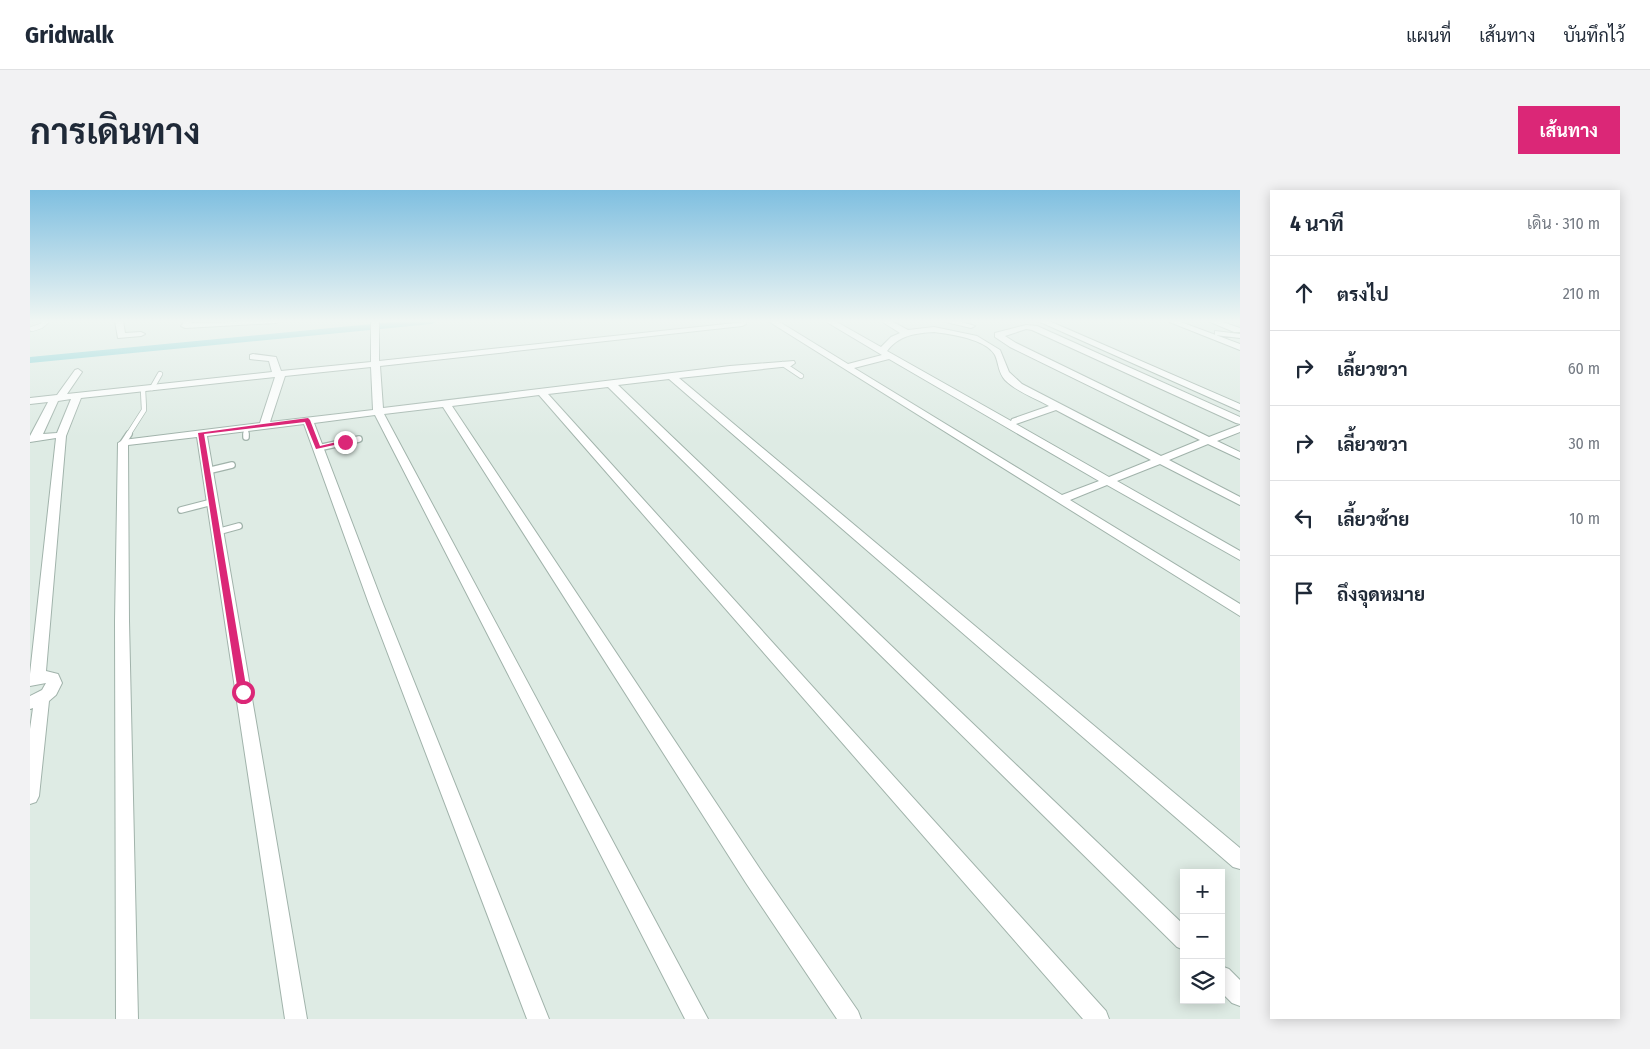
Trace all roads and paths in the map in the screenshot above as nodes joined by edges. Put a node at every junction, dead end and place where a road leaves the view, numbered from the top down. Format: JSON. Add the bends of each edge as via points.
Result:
{"nodes":[{"id":1,"x":273,"y":360,"type":"edge"},
{"id":2,"x":375,"y":360,"type":"edge"},
{"id":3,"x":415,"y":360,"type":"edge"},
{"id":4,"x":835,"y":360,"type":"edge"},
{"id":5,"x":871,"y":360,"type":"edge"},
{"id":6,"x":896,"y":360,"type":"edge"},
{"id":7,"x":1001,"y":360,"type":"edge"},
{"id":8,"x":1043,"y":360,"type":"edge"},
{"id":9,"x":1104,"y":360,"type":"edge"},
{"id":10,"x":1130,"y":360,"type":"edge"},
{"id":11,"x":787,"y":363,"type":"joint"},
{"id":12,"x":375,"y":364,"type":"junction"},
{"id":13,"x":848,"y":368,"type":"junction"},
{"id":14,"x":78,"y":372,"type":"dead end"},
{"id":15,"x":160,"y":374,"type":"dead end"},
{"id":16,"x":279,"y":375,"type":"junction"},
{"id":17,"x":670,"y":376,"type":"junction"},
{"id":18,"x":801,"y":376,"type":"dead end"},
{"id":19,"x":611,"y":384,"type":"junction"},
{"id":20,"x":148,"y":389,"type":"junction"},
{"id":21,"x":541,"y":392,"type":"junction"},
{"id":22,"x":76,"y":396,"type":"junction"},
{"id":23,"x":58,"y":398,"type":"junction"},
{"id":24,"x":30,"y":401,"type":"edge"},
{"id":25,"x":446,"y":404,"type":"junction"},
{"id":26,"x":1057,"y":406,"type":"junction"},
{"id":27,"x":1240,"y":408,"type":"edge"},
{"id":28,"x":378,"y":411,"type":"junction"},
{"id":29,"x":308,"y":420,"type":"junction"},
{"id":30,"x":1016,"y":421,"type":"dead end"},
{"id":31,"x":1240,"y":421,"type":"edge"},
{"id":32,"x":264,"y":426,"type":"junction"},
{"id":33,"x":1240,"y":428,"type":"edge"},
{"id":34,"x":201,"y":433,"type":"junction"},
{"id":35,"x":60,"y":436,"type":"junction"},
{"id":36,"x":33,"y":438,"type":"edge"},
{"id":37,"x":359,"y":439,"type":"dead end"},
{"id":38,"x":1209,"y":441,"type":"junction"},
{"id":39,"x":123,"y":443,"type":"junction"},
{"id":40,"x":318,"y":448,"type":"junction"},
{"id":41,"x":1240,"y":456,"type":"edge"},
{"id":42,"x":1160,"y":460,"type":"junction"},
{"id":43,"x":232,"y":465,"type":"dead end"},
{"id":44,"x":207,"y":471,"type":"junction"},
{"id":45,"x":1108,"y":481,"type":"junction"},
{"id":46,"x":1061,"y":500,"type":"junction"},
{"id":47,"x":212,"y":502,"type":"junction"},
{"id":48,"x":1240,"y":502,"type":"edge"},
{"id":49,"x":181,"y":510,"type":"dead end"},
{"id":50,"x":238,"y":526,"type":"dead end"},
{"id":51,"x":217,"y":532,"type":"junction"},
{"id":52,"x":1240,"y":556,"type":"edge"},
{"id":53,"x":1240,"y":611,"type":"edge"},
{"id":54,"x":34,"y":679,"type":"edge"},
{"id":55,"x":36,"y":700,"type":"edge"},
{"id":56,"x":30,"y":796,"type":"edge"},
{"id":57,"x":1240,"y":860,"type":"edge"},
{"id":58,"x":1180,"y":936,"type":"edge"},
{"id":59,"x":1225,"y":981,"type":"edge"},
{"id":60,"x":1240,"y":995,"type":"edge"},
{"id":61,"x":127,"y":1019,"type":"edge"},
{"id":62,"x":296,"y":1019,"type":"edge"},
{"id":63,"x":538,"y":1019,"type":"edge"},
{"id":64,"x":697,"y":1019,"type":"edge"},
{"id":65,"x":850,"y":1019,"type":"edge"},
{"id":66,"x":1098,"y":1019,"type":"edge"}],
"edges":[{"from":1,"to":16,"type":"street"},
{"from":2,"to":12,"type":"street"},
{"from":3,"to":12,"type":"street"},
{"from":4,"to":13,"type":"street"},
{"from":5,"to":13,"type":"street"},
{"from":6,"to":45,"type":"street"},
{"from":7,"to":26,"type":"street","via":[[1002,369],[1009,379]]},
{"from":8,"to":38,"type":"street"},
{"from":9,"to":31,"type":"street"},
{"from":10,"to":27,"type":"street"},
{"from":11,"to":17,"type":"street"},
{"from":11,"to":18,"type":"lane"},
{"from":12,"to":16,"type":"street"},
{"from":12,"to":28,"type":"street"},
{"from":13,"to":46,"type":"street"},
{"from":14,"to":23,"type":"street"},
{"from":15,"to":20,"type":"lane"},
{"from":16,"to":20,"type":"street"},
{"from":16,"to":32,"type":"street"},
{"from":17,"to":19,"type":"street"},
{"from":17,"to":57,"type":"street"},
{"from":19,"to":21,"type":"street"},
{"from":19,"to":58,"type":"street"},
{"from":20,"to":22,"type":"street"},
{"from":20,"to":39,"type":"lane","via":[[144,410]]},
{"from":21,"to":25,"type":"street"},
{"from":21,"to":66,"type":"street"},
{"from":22,"to":23,"type":"street"},
{"from":22,"to":35,"type":"street"},
{"from":23,"to":24,"type":"street"},
{"from":23,"to":36,"type":"street"},
{"from":25,"to":28,"type":"street"},
{"from":25,"to":65,"type":"street","via":[[752,876]]},
{"from":26,"to":30,"type":"street"},
{"from":26,"to":42,"type":"street"},
{"from":28,"to":29,"type":"street"},
{"from":28,"to":64,"type":"street"},
{"from":29,"to":32,"type":"street"},
{"from":29,"to":40,"type":"street"},
{"from":32,"to":34,"type":"street","via":[[246,432]]},
{"from":33,"to":38,"type":"street"},
{"from":34,"to":39,"type":"street"},
{"from":34,"to":44,"type":"street"},
{"from":35,"to":36,"type":"street"},
{"from":35,"to":54,"type":"street"},
{"from":37,"to":40,"type":"lane"},
{"from":38,"to":41,"type":"street"},
{"from":38,"to":42,"type":"street"},
{"from":39,"to":61,"type":"street"},
{"from":40,"to":63,"type":"street"},
{"from":42,"to":45,"type":"street"},
{"from":42,"to":48,"type":"street"},
{"from":43,"to":44,"type":"lane"},
{"from":44,"to":47,"type":"street"},
{"from":45,"to":46,"type":"street"},
{"from":45,"to":52,"type":"street"},
{"from":46,"to":53,"type":"street"},
{"from":47,"to":49,"type":"lane"},
{"from":47,"to":51,"type":"street"},
{"from":50,"to":51,"type":"lane"},
{"from":51,"to":62,"type":"street"},
{"from":54,"to":55,"type":"street","via":[[49,676],[55,681],[52,690]]},
{"from":55,"to":56,"type":"street"},
{"from":59,"to":60,"type":"street"}]}
